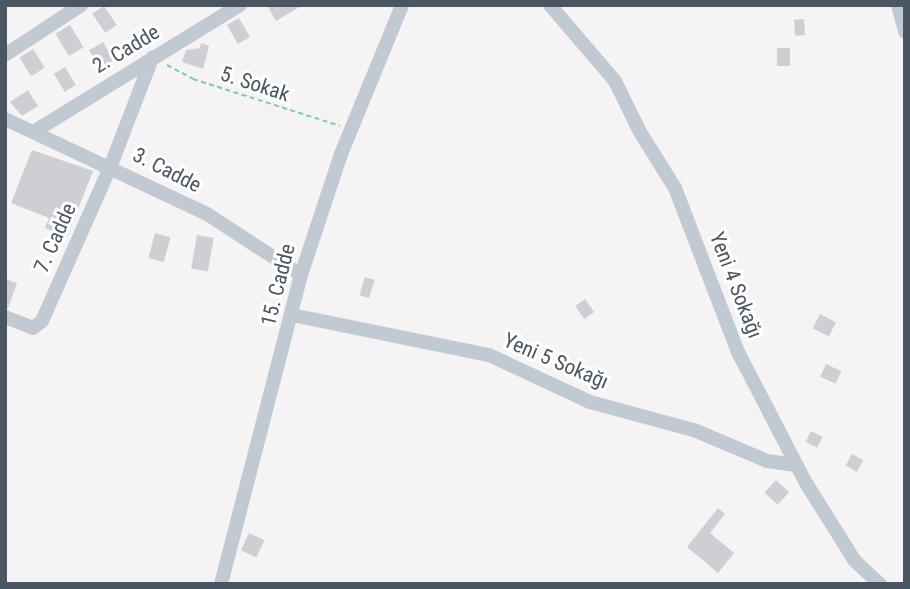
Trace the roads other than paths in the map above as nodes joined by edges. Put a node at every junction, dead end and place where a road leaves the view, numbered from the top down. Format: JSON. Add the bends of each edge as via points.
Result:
{"nodes":[{"id":1,"x":81,"y":5,"type":"edge"},
{"id":2,"x":240,"y":5,"type":"edge"},
{"id":3,"x":402,"y":5,"type":"edge"},
{"id":4,"x":550,"y":5,"type":"edge"},
{"id":5,"x":898,"y":5,"type":"edge"},
{"id":6,"x":905,"y":32,"type":"edge"},
{"id":7,"x":5,"y":55,"type":"edge"},
{"id":8,"x":155,"y":56,"type":"junction"},
{"id":9,"x":5,"y":118,"type":"edge"},
{"id":10,"x":35,"y":131,"type":"junction"},
{"id":11,"x":111,"y":165,"type":"junction"},
{"id":12,"x":301,"y":275,"type":"junction"},
{"id":13,"x":292,"y":315,"type":"junction"},
{"id":14,"x":5,"y":317,"type":"edge"},
{"id":15,"x":796,"y":465,"type":"junction"},
{"id":16,"x":221,"y":584,"type":"edge"},
{"id":17,"x":880,"y":584,"type":"edge"}],
"edges":[{"from":1,"to":7,"type":"street"},
{"from":2,"to":8,"type":"street","name":"2. Cadde"},
{"from":3,"to":12,"type":"street","name":"15. Cadde","via":[[351,130]]},
{"from":4,"to":15,"type":"street","name":"Yeni 4 Sokağı","via":[[607,67],[671,180],[738,352]]},
{"from":5,"to":6,"type":"street"},
{"from":8,"to":10,"type":"street","name":"2. Cadde"},
{"from":8,"to":11,"type":"street","name":"7. Cadde"},
{"from":9,"to":10,"type":"street","name":"3. Cadde"},
{"from":10,"to":11,"type":"street","name":"3. Cadde"},
{"from":11,"to":12,"type":"street","name":"3. Cadde","via":[[207,214]]},
{"from":11,"to":14,"type":"street","name":"7. Cadde","via":[[38,326]]},
{"from":12,"to":13,"type":"street","name":"15. Cadde"},
{"from":13,"to":15,"type":"street","name":"Yeni 5 Sokağı","via":[[489,355],[590,402],[676,424],[768,461]]},
{"from":13,"to":16,"type":"street","name":"15. Cadde"},
{"from":15,"to":17,"type":"street","name":"Yeni 4 Sokağı","via":[[855,561]]}]}
